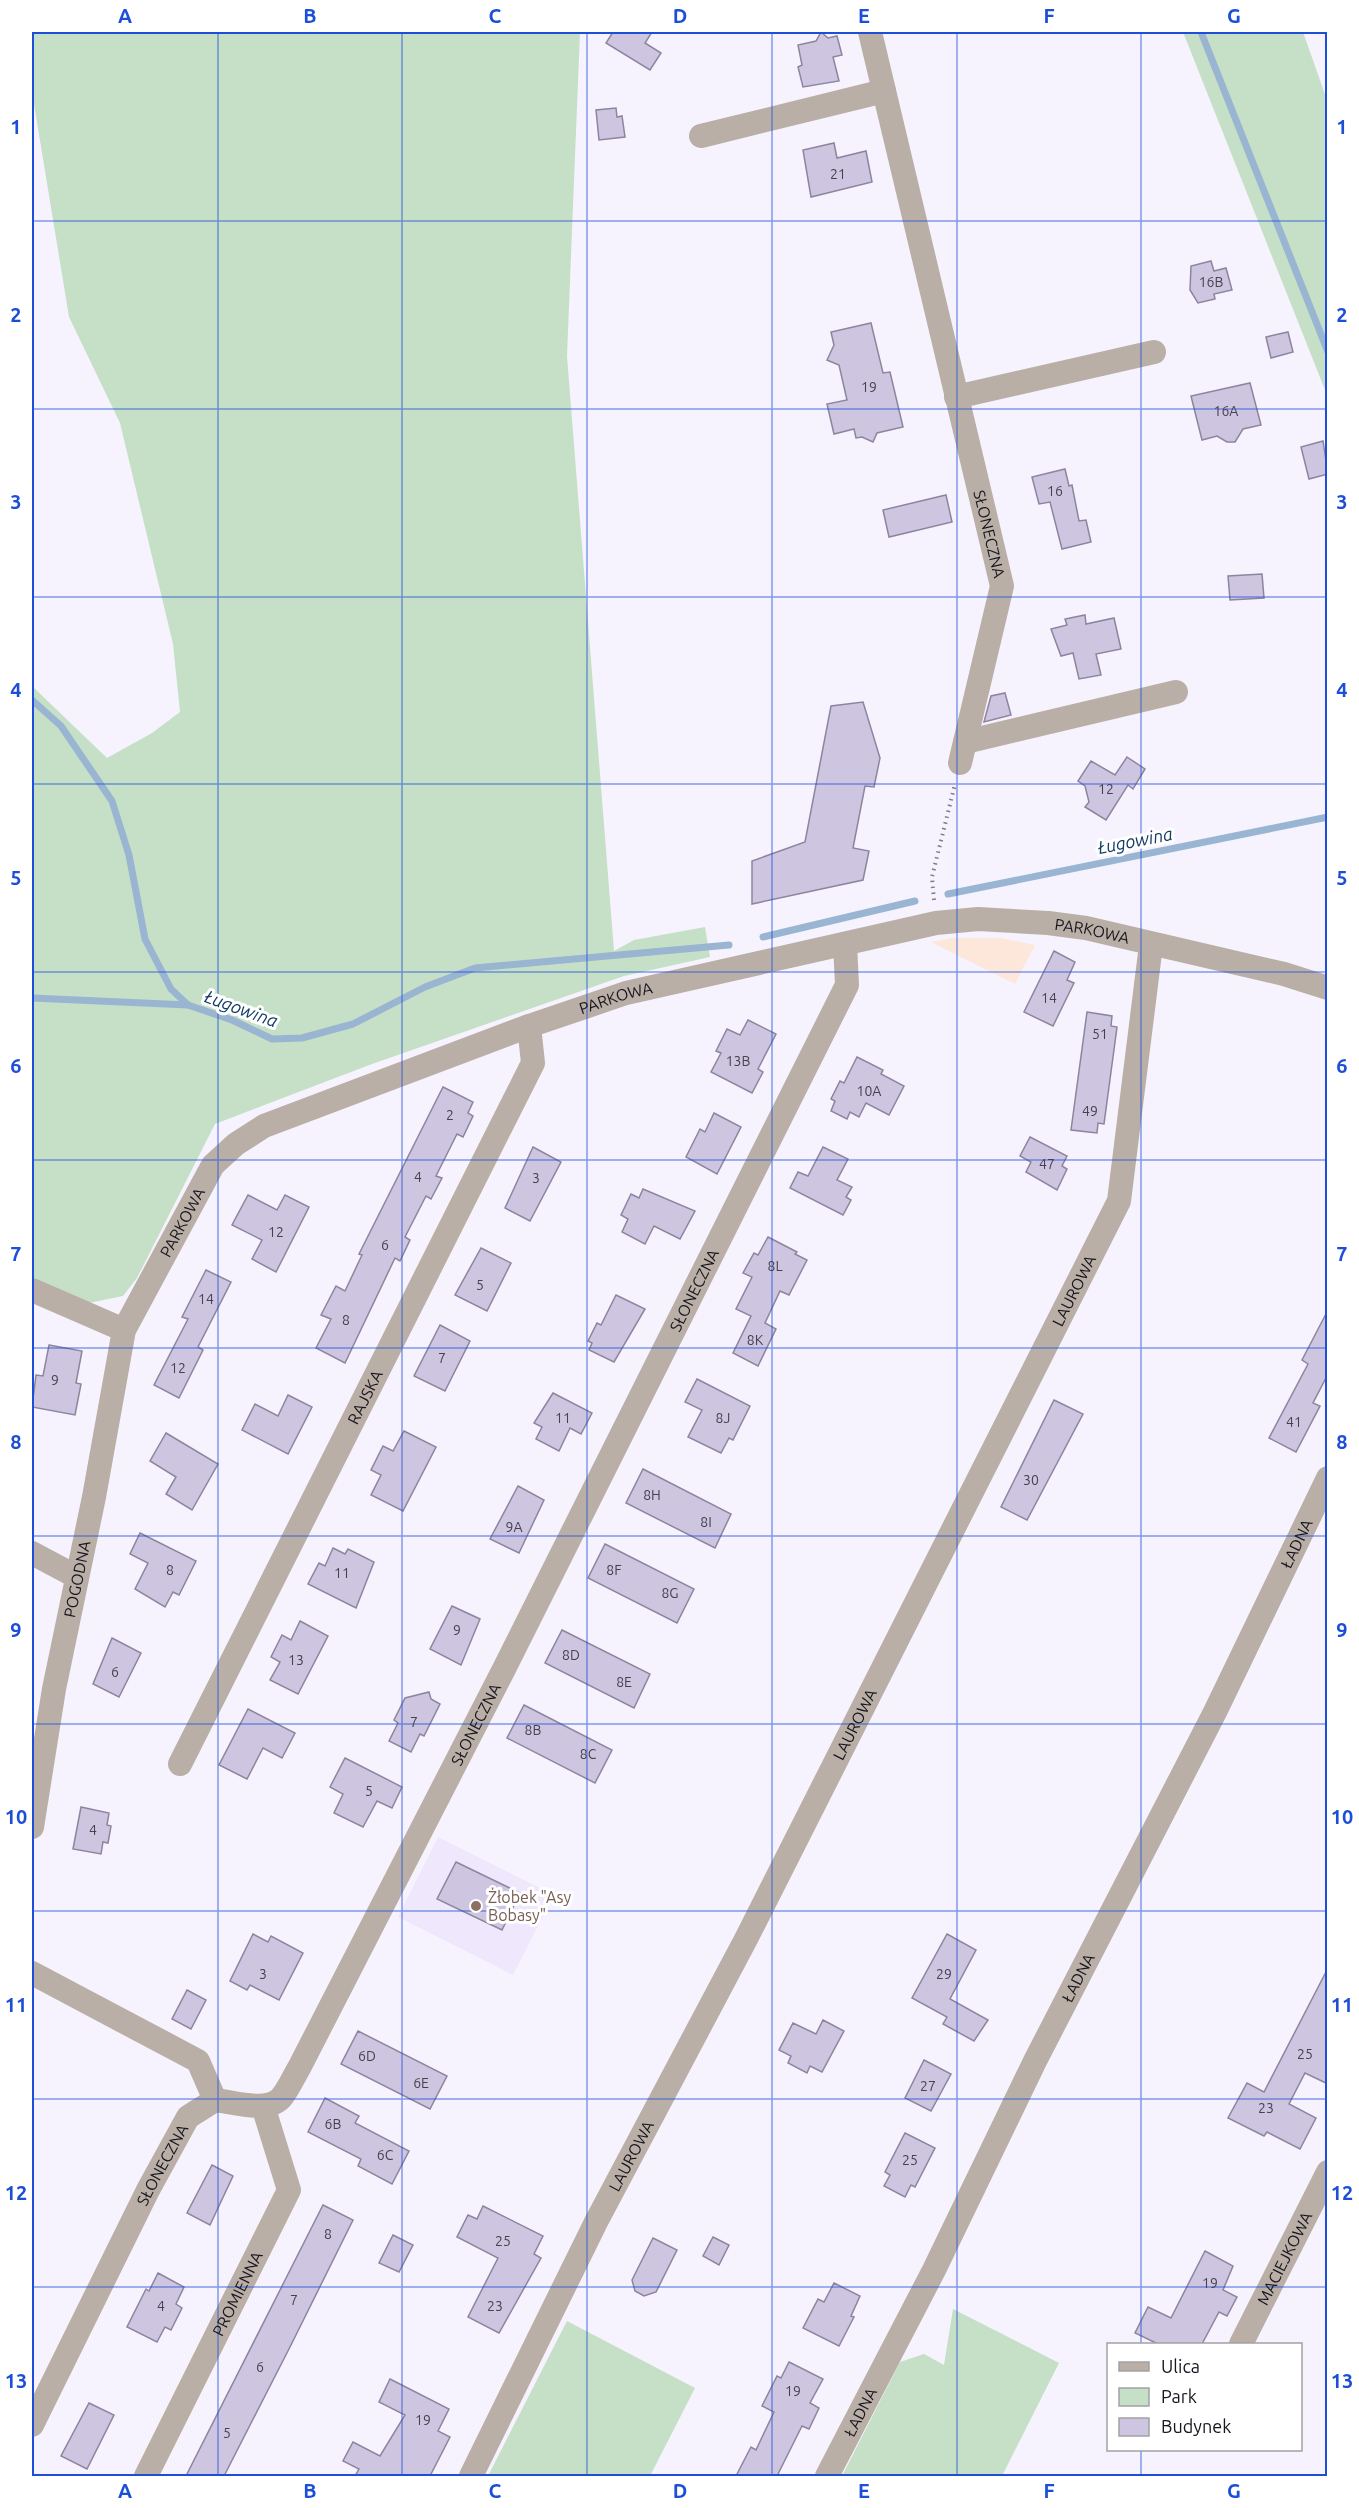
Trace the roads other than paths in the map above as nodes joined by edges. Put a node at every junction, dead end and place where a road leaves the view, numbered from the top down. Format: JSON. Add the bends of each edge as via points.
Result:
{"nodes":[{"id":1,"x":870,"y":32,"type":"edge"},
{"id":2,"x":884,"y":91,"type":"junction"},
{"id":3,"x":701,"y":136,"type":"dead end"},
{"id":4,"x":1154,"y":352,"type":"dead end"},
{"id":5,"x":957,"y":397,"type":"junction"},
{"id":6,"x":1176,"y":692,"type":"dead end"},
{"id":7,"x":845,"y":944,"type":"junction"},
{"id":8,"x":1151,"y":945,"type":"junction"},
{"id":9,"x":1328,"y":988,"type":"edge"},
{"id":10,"x":529,"y":1026,"type":"junction"},
{"id":11,"x":32,"y":1290,"type":"edge"},
{"id":12,"x":124,"y":1330,"type":"junction"},
{"id":13,"x":1328,"y":1478,"type":"edge"},
{"id":14,"x":32,"y":1554,"type":"edge"},
{"id":15,"x":77,"y":1577,"type":"junction"},
{"id":16,"x":180,"y":1764,"type":"dead end"},
{"id":17,"x":32,"y":1827,"type":"edge"},
{"id":18,"x":32,"y":1973,"type":"edge"},
{"id":19,"x":215,"y":2100,"type":"junction"},
{"id":20,"x":263,"y":2106,"type":"junction"},
{"id":21,"x":1328,"y":2172,"type":"edge"},
{"id":22,"x":1242,"y":2343,"type":"edge"},
{"id":23,"x":32,"y":2425,"type":"edge"},
{"id":24,"x":146,"y":2476,"type":"edge"},
{"id":25,"x":471,"y":2476,"type":"edge"},
{"id":26,"x":828,"y":2476,"type":"edge"}],
"edges":[{"from":1,"to":2,"type":"street","name":"SŁONECZNA"},
{"from":2,"to":3,"type":"street"},
{"from":2,"to":5,"type":"street","name":"SŁONECZNA"},
{"from":4,"to":5,"type":"street"},
{"from":5,"to":6,"type":"street","name":"SŁONECZNA","via":[[1002,586],[963,753]]},
{"from":7,"to":8,"type":"street","name":"PARKOWA","via":[[936,922],[978,919],[1086,928]]},
{"from":7,"to":10,"type":"street","name":"PARKOWA","via":[[637,990]]},
{"from":7,"to":20,"type":"street","name":"SŁONECZNA","via":[[847,985],[299,2068],[281,2098]]},
{"from":8,"to":9,"type":"street","name":"PARKOWA","via":[[1284,974]]},
{"from":8,"to":25,"type":"street","name":"LAUROWA","via":[[1119,1201],[747,1939],[596,2222]]},
{"from":10,"to":12,"type":"street","name":"PARKOWA","via":[[264,1126],[236,1144],[213,1164]]},
{"from":10,"to":16,"type":"street","name":"RAJSKA","via":[[533,1063]]},
{"from":11,"to":12,"type":"street"},
{"from":12,"to":15,"type":"street","name":"POGODNA"},
{"from":13,"to":26,"type":"street","name":"ŁADNA","via":[[1215,1712]]},
{"from":14,"to":15,"type":"street"},
{"from":15,"to":17,"type":"street","name":"POGODNA"},
{"from":18,"to":19,"type":"street","via":[[198,2061]]},
{"from":19,"to":20,"type":"street"},
{"from":19,"to":23,"type":"street","name":"SŁONECZNA","via":[[188,2117]]},
{"from":20,"to":24,"type":"street","name":"PROMIENNA","via":[[289,2190]]},
{"from":21,"to":22,"type":"street","name":"MACIEJKOWA"}]}
